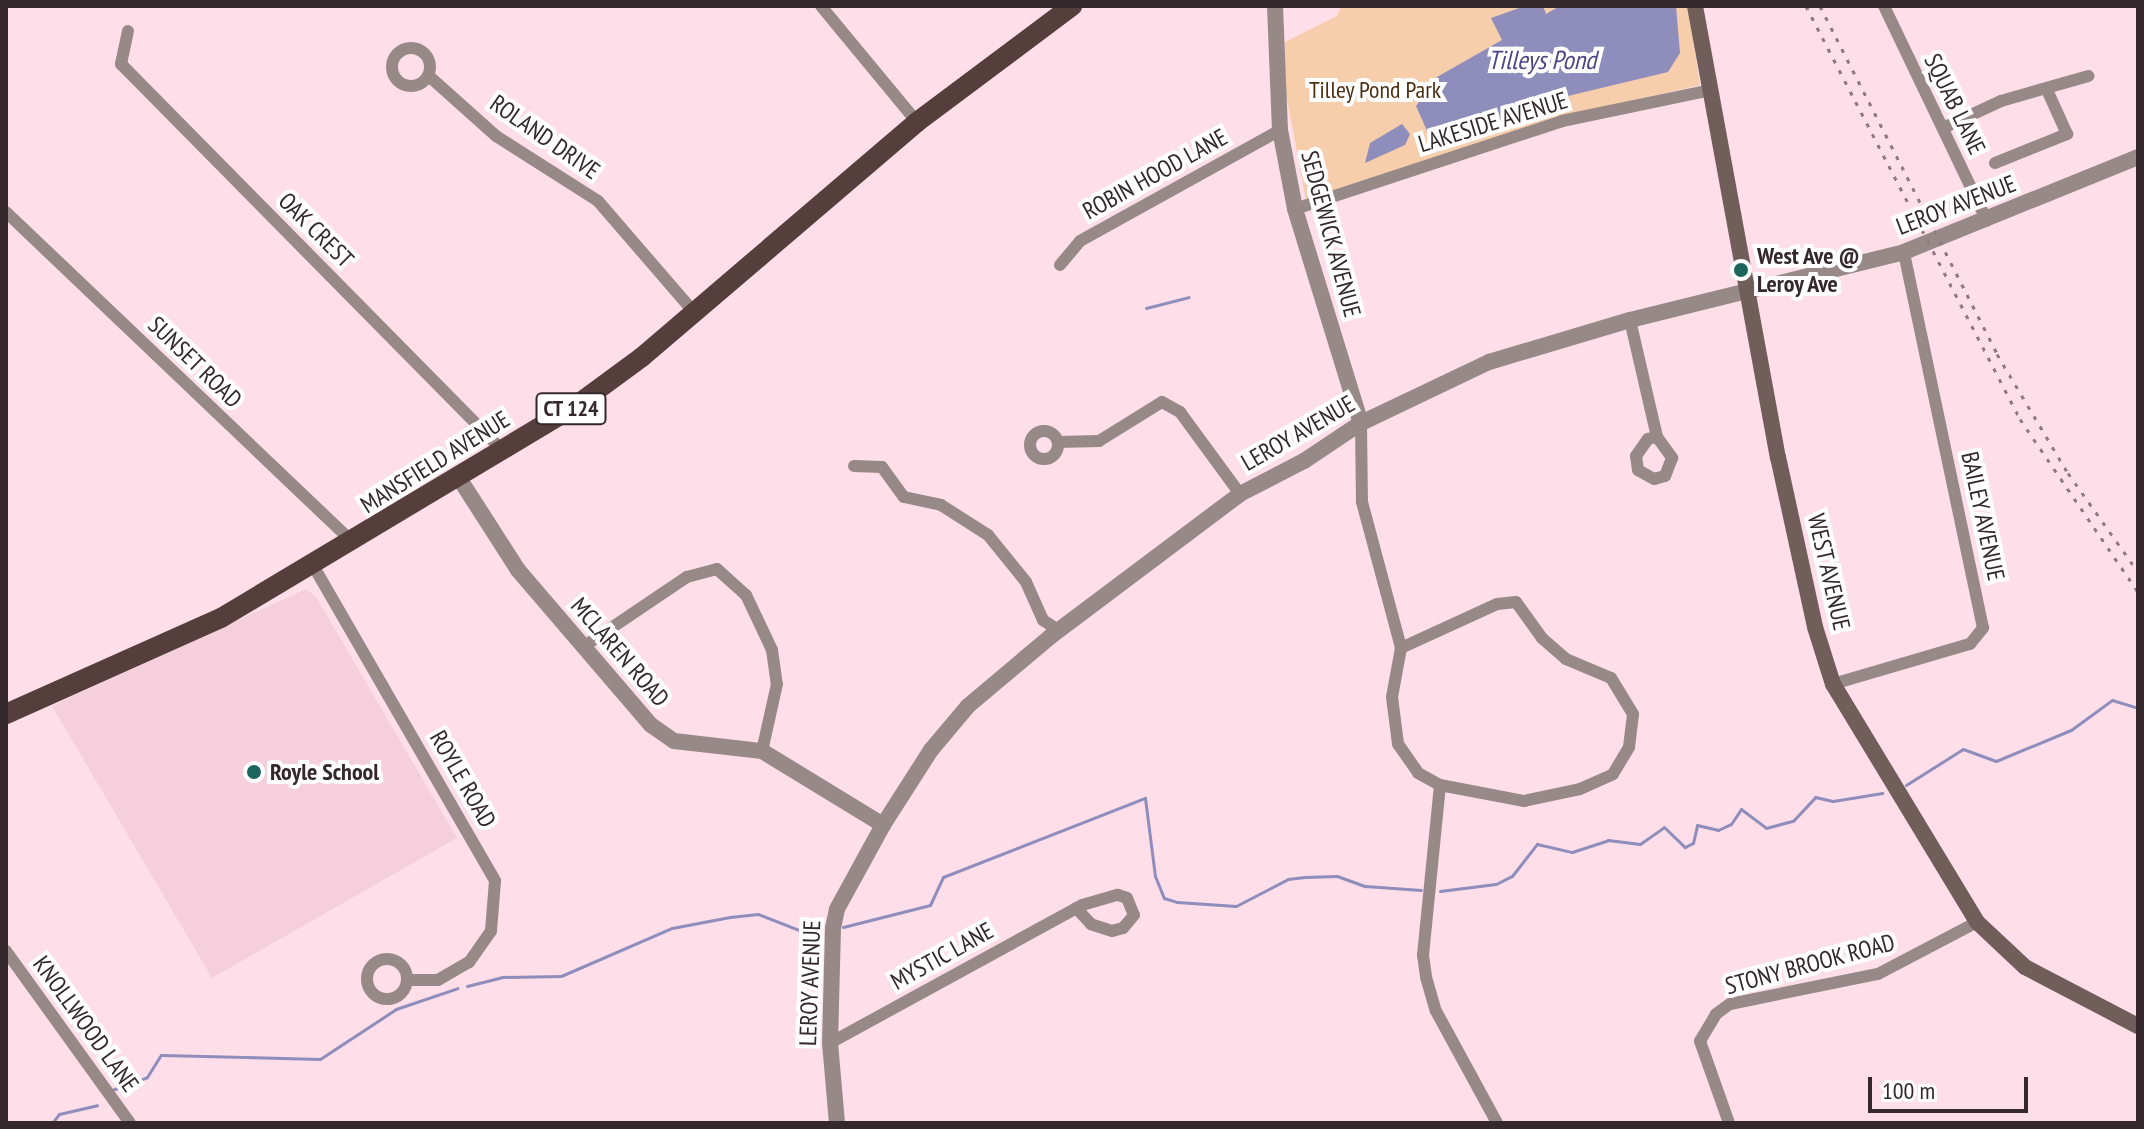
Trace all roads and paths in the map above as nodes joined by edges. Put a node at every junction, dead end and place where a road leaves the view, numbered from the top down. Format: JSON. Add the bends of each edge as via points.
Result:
{"nodes":[{"id":1,"x":821,"y":6,"type":"edge"},
{"id":2,"x":1072,"y":6,"type":"edge"},
{"id":3,"x":1275,"y":6,"type":"edge"},
{"id":4,"x":1695,"y":6,"type":"edge"},
{"id":5,"x":1884,"y":6,"type":"edge"},
{"id":6,"x":128,"y":31,"type":"dead end"},
{"id":7,"x":2088,"y":76,"type":"dead end"},
{"id":8,"x":430,"y":77,"type":"dead end"},
{"id":9,"x":2047,"y":90,"type":"junction"},
{"id":10,"x":1707,"y":91,"type":"junction"},
{"id":11,"x":917,"y":122,"type":"junction"},
{"id":12,"x":1943,"y":128,"type":"junction"},
{"id":13,"x":1280,"y":130,"type":"junction"},
{"id":14,"x":2138,"y":157,"type":"edge"},
{"id":15,"x":1995,"y":163,"type":"dead end"},
{"id":16,"x":1295,"y":209,"type":"junction"},
{"id":17,"x":6,"y":212,"type":"edge"},
{"id":18,"x":1987,"y":221,"type":"junction"},
{"id":19,"x":1904,"y":252,"type":"junction"},
{"id":20,"x":1060,"y":265,"type":"dead end"},
{"id":21,"x":1745,"y":291,"type":"junction"},
{"id":22,"x":693,"y":311,"type":"junction"},
{"id":23,"x":1630,"y":320,"type":"junction"},
{"id":24,"x":1361,"y":423,"type":"junction"},
{"id":25,"x":1657,"y":437,"type":"dead end"},
{"id":26,"x":1058,"y":442,"type":"dead end"},
{"id":27,"x":503,"y":451,"type":"junction"},
{"id":28,"x":854,"y":466,"type":"dead end"},
{"id":29,"x":459,"y":478,"type":"junction"},
{"id":30,"x":1240,"y":494,"type":"junction"},
{"id":31,"x":353,"y":543,"type":"junction"},
{"id":32,"x":314,"y":567,"type":"junction"},
{"id":33,"x":1058,"y":630,"type":"junction"},
{"id":34,"x":586,"y":645,"type":"junction"},
{"id":35,"x":1401,"y":648,"type":"junction"},
{"id":36,"x":1833,"y":684,"type":"junction"},
{"id":37,"x":6,"y":714,"type":"edge"},
{"id":38,"x":762,"y":751,"type":"junction"},
{"id":39,"x":1440,"y":785,"type":"junction"},
{"id":40,"x":883,"y":825,"type":"junction"},
{"id":41,"x":1076,"y":908,"type":"dead end"},
{"id":42,"x":1977,"y":922,"type":"junction"},
{"id":43,"x":6,"y":951,"type":"edge"},
{"id":44,"x":411,"y":980,"type":"dead end"},
{"id":45,"x":2138,"y":1026,"type":"edge"},
{"id":46,"x":830,"y":1043,"type":"junction"},
{"id":47,"x":130,"y":1123,"type":"edge"},
{"id":48,"x":837,"y":1123,"type":"edge"},
{"id":49,"x":1497,"y":1123,"type":"edge"},
{"id":50,"x":1729,"y":1123,"type":"edge"}],
"edges":[{"from":1,"to":11,"type":"street"},
{"from":2,"to":11,"type":"main road","name":"MANSFIELD AVENUE","number":"CT 124"},
{"from":3,"to":13,"type":"street","name":"SEDGEWICK AVENUE"},
{"from":4,"to":10,"type":"main road","name":"WEST AVENUE"},
{"from":5,"to":12,"type":"street","name":"SQUAB LANE"},
{"from":6,"to":27,"type":"street","name":"OAK CREST","via":[[121,64]]},
{"from":7,"to":9,"type":"street"},
{"from":8,"to":22,"type":"street","name":"ROLAND DRIVE","via":[[496,136],[598,201]]},
{"from":9,"to":12,"type":"street","via":[[2001,101]]},
{"from":9,"to":15,"type":"street","via":[[2067,134]]},
{"from":10,"to":16,"type":"street","name":"LAKESIDE AVENUE","via":[[1562,121]]},
{"from":10,"to":21,"type":"main road","name":"WEST AVENUE"},
{"from":11,"to":22,"type":"main road","name":"MANSFIELD AVENUE","number":"CT 124"},
{"from":12,"to":18,"type":"street","name":"SQUAB LANE"},
{"from":13,"to":16,"type":"street","name":"SEDGEWICK AVENUE"},
{"from":13,"to":20,"type":"street","name":"ROBIN HOOD LANE","via":[[1080,241]]},
{"from":14,"to":18,"type":"street","name":"LEROY AVENUE"},
{"from":16,"to":24,"type":"street","name":"SEDGEWICK AVENUE"},
{"from":17,"to":31,"type":"street","name":"SUNSET ROAD"},
{"from":18,"to":19,"type":"street","name":"LEROY AVENUE"},
{"from":19,"to":21,"type":"street","name":"LEROY AVENUE"},
{"from":19,"to":36,"type":"street","name":"BAILEY AVENUE","via":[[1983,628],[1970,644]]},
{"from":21,"to":23,"type":"street","name":"LEROY AVENUE"},
{"from":21,"to":36,"type":"main road","name":"WEST AVENUE","via":[[1808,598]]},
{"from":22,"to":27,"type":"main road","name":"MANSFIELD AVENUE","number":"CT 124","via":[[574,407]]},
{"from":23,"to":24,"type":"street","name":"LEROY AVENUE","via":[[1489,362]]},
{"from":23,"to":25,"type":"street"},
{"from":24,"to":30,"type":"street","name":"LEROY AVENUE"},
{"from":24,"to":35,"type":"street","via":[[1364,514]]},
{"from":26,"to":30,"type":"street","via":[[1099,441],[1162,402],[1180,412]]},
{"from":27,"to":29,"type":"main road","name":"MANSFIELD AVENUE","number":"CT 124"},
{"from":28,"to":33,"type":"street","via":[[882,467],[904,497],[941,505],[988,535],[1026,582],[1043,620]]},
{"from":29,"to":31,"type":"main road","name":"MANSFIELD AVENUE","number":"CT 124"},
{"from":29,"to":34,"type":"street","name":"MCLAREN ROAD","via":[[518,570]]},
{"from":30,"to":33,"type":"street","name":"LEROY AVENUE"},
{"from":31,"to":32,"type":"main road","name":"MANSFIELD AVENUE","number":"CT 124"},
{"from":32,"to":37,"type":"main road","name":"MANSFIELD AVENUE","number":"CT 124","via":[[221,618]]},
{"from":32,"to":44,"type":"street","name":"ROYLE ROAD","via":[[495,881],[491,931],[469,962],[438,980]]},
{"from":33,"to":40,"type":"street","name":"LEROY AVENUE","via":[[968,706],[931,750]]},
{"from":34,"to":38,"type":"street","name":"MCLAREN ROAD","via":[[651,725],[674,741]]},
{"from":34,"to":38,"type":"street","via":[[687,577],[717,569],[746,595],[772,650],[777,684]]},
{"from":35,"to":39,"type":"street","via":[[1392,697],[1398,744],[1418,773]]},
{"from":35,"to":39,"type":"street","via":[[1497,604],[1516,602],[1542,638],[1566,659],[1611,678],[1633,714],[1629,747],[1613,774],[1580,789],[1524,801]]},
{"from":36,"to":42,"type":"main road","name":"WEST AVENUE"},
{"from":38,"to":40,"type":"street","name":"MCLAREN ROAD"},
{"from":39,"to":49,"type":"street","via":[[1423,955],[1426,977],[1436,1011]]},
{"from":40,"to":46,"type":"street","name":"LEROY AVENUE","via":[[837,909],[831,939]]},
{"from":41,"to":46,"type":"street","name":"MYSTIC LANE"},
{"from":42,"to":45,"type":"main road","name":"WEST AVENUE","via":[[2025,967]]},
{"from":42,"to":50,"type":"street","name":"STONY BROOK ROAD","via":[[1878,974],[1730,1004],[1716,1014],[1700,1041]]},
{"from":43,"to":47,"type":"street","name":"KNOLLWOOD LANE"},
{"from":46,"to":48,"type":"street","name":"LEROY AVENUE"}]}
